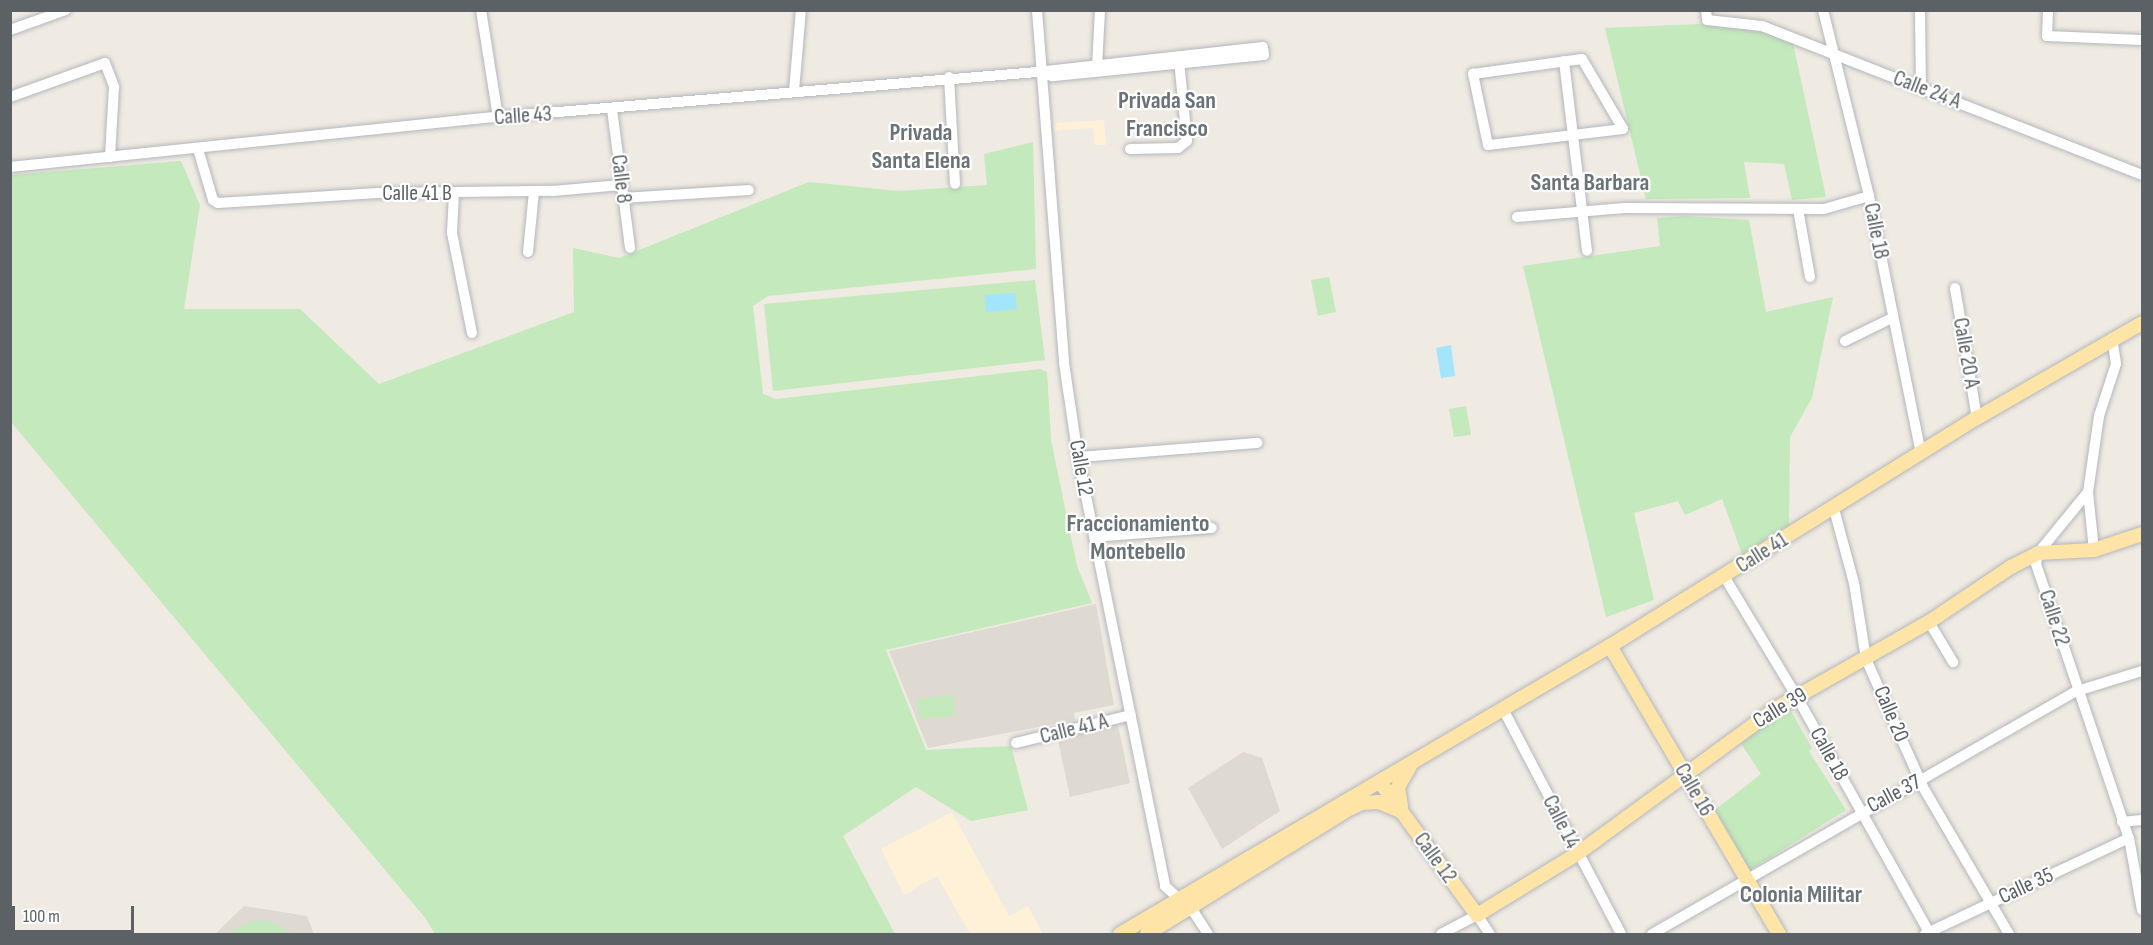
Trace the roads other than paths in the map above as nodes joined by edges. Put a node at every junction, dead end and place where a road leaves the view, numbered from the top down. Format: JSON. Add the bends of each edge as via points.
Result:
{"nodes":[{"id":1,"x":66,"y":10,"type":"edge"},
{"id":2,"x":481,"y":10,"type":"edge"},
{"id":3,"x":801,"y":10,"type":"edge"},
{"id":4,"x":1037,"y":10,"type":"edge"},
{"id":5,"x":1100,"y":10,"type":"edge"},
{"id":6,"x":1823,"y":10,"type":"edge"},
{"id":7,"x":1920,"y":10,"type":"edge"},
{"id":8,"x":2048,"y":10,"type":"edge"},
{"id":9,"x":1707,"y":15,"type":"edge"},
{"id":10,"x":10,"y":30,"type":"edge"},
{"id":11,"x":2142,"y":40,"type":"edge"},
{"id":12,"x":1837,"y":55,"type":"junction"},
{"id":13,"x":1179,"y":61,"type":"junction"},
{"id":14,"x":1564,"y":61,"type":"junction"},
{"id":15,"x":1097,"y":67,"type":"junction"},
{"id":16,"x":1041,"y":73,"type":"junction"},
{"id":17,"x":949,"y":77,"type":"junction"},
{"id":18,"x":1920,"y":88,"type":"junction"},
{"id":19,"x":794,"y":91,"type":"junction"},
{"id":20,"x":10,"y":97,"type":"edge"},
{"id":21,"x":612,"y":110,"type":"junction"},
{"id":22,"x":498,"y":117,"type":"junction"},
{"id":23,"x":1575,"y":135,"type":"junction"},
{"id":24,"x":198,"y":149,"type":"junction"},
{"id":25,"x":1130,"y":149,"type":"dead end"},
{"id":26,"x":110,"y":157,"type":"junction"},
{"id":27,"x":10,"y":167,"type":"edge"},
{"id":28,"x":2142,"y":175,"type":"edge"},
{"id":29,"x":955,"y":184,"type":"dead end"},
{"id":30,"x":621,"y":185,"type":"junction"},
{"id":31,"x":748,"y":190,"type":"dead end"},
{"id":32,"x":534,"y":192,"type":"junction"},
{"id":33,"x":454,"y":194,"type":"junction"},
{"id":34,"x":1869,"y":196,"type":"junction"},
{"id":35,"x":623,"y":198,"type":"junction"},
{"id":36,"x":1798,"y":208,"type":"junction"},
{"id":37,"x":1584,"y":210,"type":"junction"},
{"id":38,"x":1516,"y":217,"type":"dead end"},
{"id":39,"x":630,"y":248,"type":"dead end"},
{"id":40,"x":1587,"y":251,"type":"dead end"},
{"id":41,"x":528,"y":252,"type":"dead end"},
{"id":42,"x":1810,"y":277,"type":"dead end"},
{"id":43,"x":1955,"y":288,"type":"dead end"},
{"id":44,"x":1892,"y":318,"type":"junction"},
{"id":45,"x":2142,"y":323,"type":"edge"},
{"id":46,"x":472,"y":333,"type":"dead end"},
{"id":47,"x":2112,"y":338,"type":"junction"},
{"id":48,"x":1845,"y":341,"type":"dead end"},
{"id":49,"x":1977,"y":418,"type":"junction"},
{"id":50,"x":1257,"y":443,"type":"dead end"},
{"id":51,"x":1921,"y":453,"type":"junction"},
{"id":52,"x":1078,"y":457,"type":"junction"},
{"id":53,"x":2088,"y":492,"type":"junction"},
{"id":54,"x":1834,"y":509,"type":"junction"},
{"id":55,"x":1212,"y":528,"type":"dead end"},
{"id":56,"x":2142,"y":534,"type":"edge"},
{"id":57,"x":1094,"y":537,"type":"junction"},
{"id":58,"x":2094,"y":550,"type":"junction"},
{"id":59,"x":2038,"y":553,"type":"junction"},
{"id":60,"x":1724,"y":576,"type":"junction"},
{"id":61,"x":1929,"y":622,"type":"junction"},
{"id":62,"x":1610,"y":645,"type":"junction"},
{"id":63,"x":1866,"y":659,"type":"junction"},
{"id":64,"x":1953,"y":662,"type":"dead end"},
{"id":65,"x":2142,"y":671,"type":"edge"},
{"id":66,"x":2077,"y":691,"type":"junction"},
{"id":67,"x":1797,"y":697,"type":"junction"},
{"id":68,"x":1503,"y":709,"type":"junction"},
{"id":69,"x":1131,"y":715,"type":"junction"},
{"id":70,"x":1017,"y":743,"type":"dead end"},
{"id":71,"x":1417,"y":760,"type":"junction"},
{"id":72,"x":1685,"y":772,"type":"junction"},
{"id":73,"x":1921,"y":780,"type":"junction"},
{"id":74,"x":1380,"y":782,"type":"junction"},
{"id":75,"x":1862,"y":811,"type":"junction"},
{"id":76,"x":1404,"y":813,"type":"junction"},
{"id":77,"x":2142,"y":820,"type":"edge"},
{"id":78,"x":2122,"y":822,"type":"junction"},
{"id":79,"x":2129,"y":838,"type":"junction"},
{"id":80,"x":1577,"y":854,"type":"junction"},
{"id":81,"x":1746,"y":879,"type":"junction"},
{"id":82,"x":1991,"y":902,"type":"junction"},
{"id":83,"x":1183,"y":904,"type":"junction"},
{"id":84,"x":2142,"y":910,"type":"edge"},
{"id":85,"x":1477,"y":915,"type":"junction"},
{"id":86,"x":1120,"y":934,"type":"edge"},
{"id":87,"x":1148,"y":934,"type":"edge"},
{"id":88,"x":1208,"y":934,"type":"edge"},
{"id":89,"x":1441,"y":934,"type":"edge"},
{"id":90,"x":1491,"y":934,"type":"edge"},
{"id":91,"x":1622,"y":934,"type":"edge"},
{"id":92,"x":1652,"y":934,"type":"edge"},
{"id":93,"x":1779,"y":934,"type":"edge"},
{"id":94,"x":1927,"y":934,"type":"edge"},
{"id":95,"x":2009,"y":934,"type":"edge"}],
"edges":[{"from":1,"to":10,"type":"street"},
{"from":2,"to":22,"type":"street"},
{"from":3,"to":19,"type":"street"},
{"from":4,"to":16,"type":"street","name":"Calle 12"},
{"from":5,"to":15,"type":"street"},
{"from":6,"to":12,"type":"street","name":"Calle 18"},
{"from":7,"to":18,"type":"street"},
{"from":8,"to":11,"type":"street","via":[[2047,36]]},
{"from":9,"to":12,"type":"street","name":"Calle 24 A","via":[[1762,26]]},
{"from":12,"to":18,"type":"street","name":"Calle 24 A"},
{"from":12,"to":34,"type":"street","name":"Calle 18"},
{"from":13,"to":13,"type":"street","via":[[1264,55],[1263,47]]},
{"from":13,"to":15,"type":"street","name":"Calle 43"},
{"from":13,"to":25,"type":"street","via":[[1187,141],[1178,148]]},
{"from":14,"to":23,"type":"street"},
{"from":14,"to":23,"type":"street","via":[[1582,59],[1623,129]]},
{"from":14,"to":23,"type":"street","via":[[1473,74],[1488,145]]},
{"from":15,"to":16,"type":"street","name":"Calle 43"},
{"from":16,"to":17,"type":"street","name":"Calle 43"},
{"from":16,"to":52,"type":"street","name":"Calle 12","via":[[1062,342]]},
{"from":17,"to":19,"type":"street","name":"Calle 43"},
{"from":17,"to":29,"type":"street"},
{"from":18,"to":28,"type":"street","name":"Calle 24 A"},
{"from":19,"to":21,"type":"street","name":"Calle 43"},
{"from":20,"to":26,"type":"street","via":[[105,63],[114,87]]},
{"from":21,"to":22,"type":"street","name":"Calle 43"},
{"from":21,"to":30,"type":"street","name":"Calle 8"},
{"from":22,"to":24,"type":"street","name":"Calle 43"},
{"from":23,"to":37,"type":"street"},
{"from":24,"to":26,"type":"street","name":"Calle 43"},
{"from":24,"to":33,"type":"street","name":"Calle 41 B","via":[[213,200]]},
{"from":26,"to":27,"type":"street","name":"Calle 43"},
{"from":30,"to":32,"type":"street","name":"Calle 41 B"},
{"from":30,"to":35,"type":"street","name":"Calle 8"},
{"from":31,"to":35,"type":"street"},
{"from":32,"to":33,"type":"street","name":"Calle 41 B"},
{"from":32,"to":41,"type":"street"},
{"from":33,"to":46,"type":"street","via":[[453,233]]},
{"from":34,"to":36,"type":"street","via":[[1824,209]]},
{"from":34,"to":44,"type":"street","name":"Calle 18"},
{"from":35,"to":39,"type":"street","name":"Calle 8"},
{"from":36,"to":37,"type":"street"},
{"from":36,"to":42,"type":"street"},
{"from":37,"to":38,"type":"street"},
{"from":37,"to":40,"type":"street"},
{"from":43,"to":49,"type":"street","name":"Calle 20 A"},
{"from":44,"to":48,"type":"street"},
{"from":44,"to":51,"type":"street","name":"Calle 18"},
{"from":45,"to":47,"type":"main road","name":"Calle 41"},
{"from":47,"to":49,"type":"main road","name":"Calle 41"},
{"from":47,"to":53,"type":"street","via":[[2116,364],[2099,416]]},
{"from":49,"to":51,"type":"main road","name":"Calle 41"},
{"from":50,"to":52,"type":"street"},
{"from":51,"to":54,"type":"main road","name":"Calle 41"},
{"from":52,"to":57,"type":"street","name":"Calle 12"},
{"from":53,"to":58,"type":"street"},
{"from":53,"to":59,"type":"street"},
{"from":54,"to":60,"type":"main road","name":"Calle 41"},
{"from":54,"to":63,"type":"street","name":"Calle 20","via":[[1854,583]]},
{"from":55,"to":57,"type":"street"},
{"from":56,"to":58,"type":"main road","name":"Calle 39"},
{"from":57,"to":69,"type":"street","name":"Calle 12"},
{"from":58,"to":59,"type":"main road","name":"Calle 39"},
{"from":59,"to":61,"type":"main road","name":"Calle 39"},
{"from":59,"to":66,"type":"street","name":"Calle 22","via":[[2036,564]]},
{"from":60,"to":62,"type":"main road","name":"Calle 41"},
{"from":60,"to":67,"type":"street","name":"Calle 18"},
{"from":61,"to":63,"type":"main road","name":"Calle 39"},
{"from":61,"to":64,"type":"street"},
{"from":62,"to":68,"type":"main road","name":"Calle 41"},
{"from":62,"to":72,"type":"main road","name":"Calle 16"},
{"from":63,"to":67,"type":"main road","name":"Calle 39"},
{"from":63,"to":73,"type":"street","name":"Calle 20"},
{"from":65,"to":66,"type":"street","name":"Calle 37"},
{"from":66,"to":73,"type":"street","name":"Calle 37"},
{"from":66,"to":78,"type":"street","name":"Calle 22"},
{"from":67,"to":72,"type":"main road","name":"Calle 39"},
{"from":67,"to":75,"type":"street","name":"Calle 18"},
{"from":68,"to":71,"type":"main road","name":"Calle 41"},
{"from":68,"to":80,"type":"street","name":"Calle 14"},
{"from":69,"to":70,"type":"street","name":"Calle 41 A"},
{"from":69,"to":83,"type":"street","name":"Calle 12","via":[[1165,886]]},
{"from":71,"to":74,"type":"main road","name":"Calle 41"},
{"from":71,"to":76,"type":"main road","via":[[1403,774],[1398,787]]},
{"from":72,"to":80,"type":"main road","name":"Calle 39"},
{"from":72,"to":81,"type":"main road","name":"Calle 16"},
{"from":73,"to":75,"type":"street","name":"Calle 37"},
{"from":73,"to":82,"type":"street","name":"Calle 20"},
{"from":74,"to":76,"type":"main road","name":"Calle 12"},
{"from":74,"to":83,"type":"main road","name":"Calle 41"},
{"from":75,"to":81,"type":"street","name":"Calle 37"},
{"from":75,"to":94,"type":"street","name":"Calle 18"},
{"from":76,"to":83,"type":"main road","via":[[1379,802],[1355,806]]},
{"from":76,"to":85,"type":"main road","name":"Calle 12"},
{"from":77,"to":78,"type":"street"},
{"from":78,"to":79,"type":"street","name":"Calle 22"},
{"from":79,"to":82,"type":"street","name":"Calle 35"},
{"from":79,"to":84,"type":"street","name":"Calle 22"},
{"from":80,"to":85,"type":"main road","name":"Calle 39"},
{"from":80,"to":91,"type":"street","name":"Calle 14"},
{"from":81,"to":92,"type":"street","name":"Calle 37"},
{"from":81,"to":93,"type":"main road","name":"Calle 16"},
{"from":82,"to":94,"type":"street","name":"Calle 35"},
{"from":82,"to":95,"type":"street","name":"Calle 20"},
{"from":83,"to":86,"type":"main road"},
{"from":83,"to":87,"type":"main road"},
{"from":83,"to":88,"type":"street","name":"Calle 12"},
{"from":85,"to":89,"type":"street","name":"Calle 39"},
{"from":85,"to":90,"type":"street","name":"Calle 12"}]}
